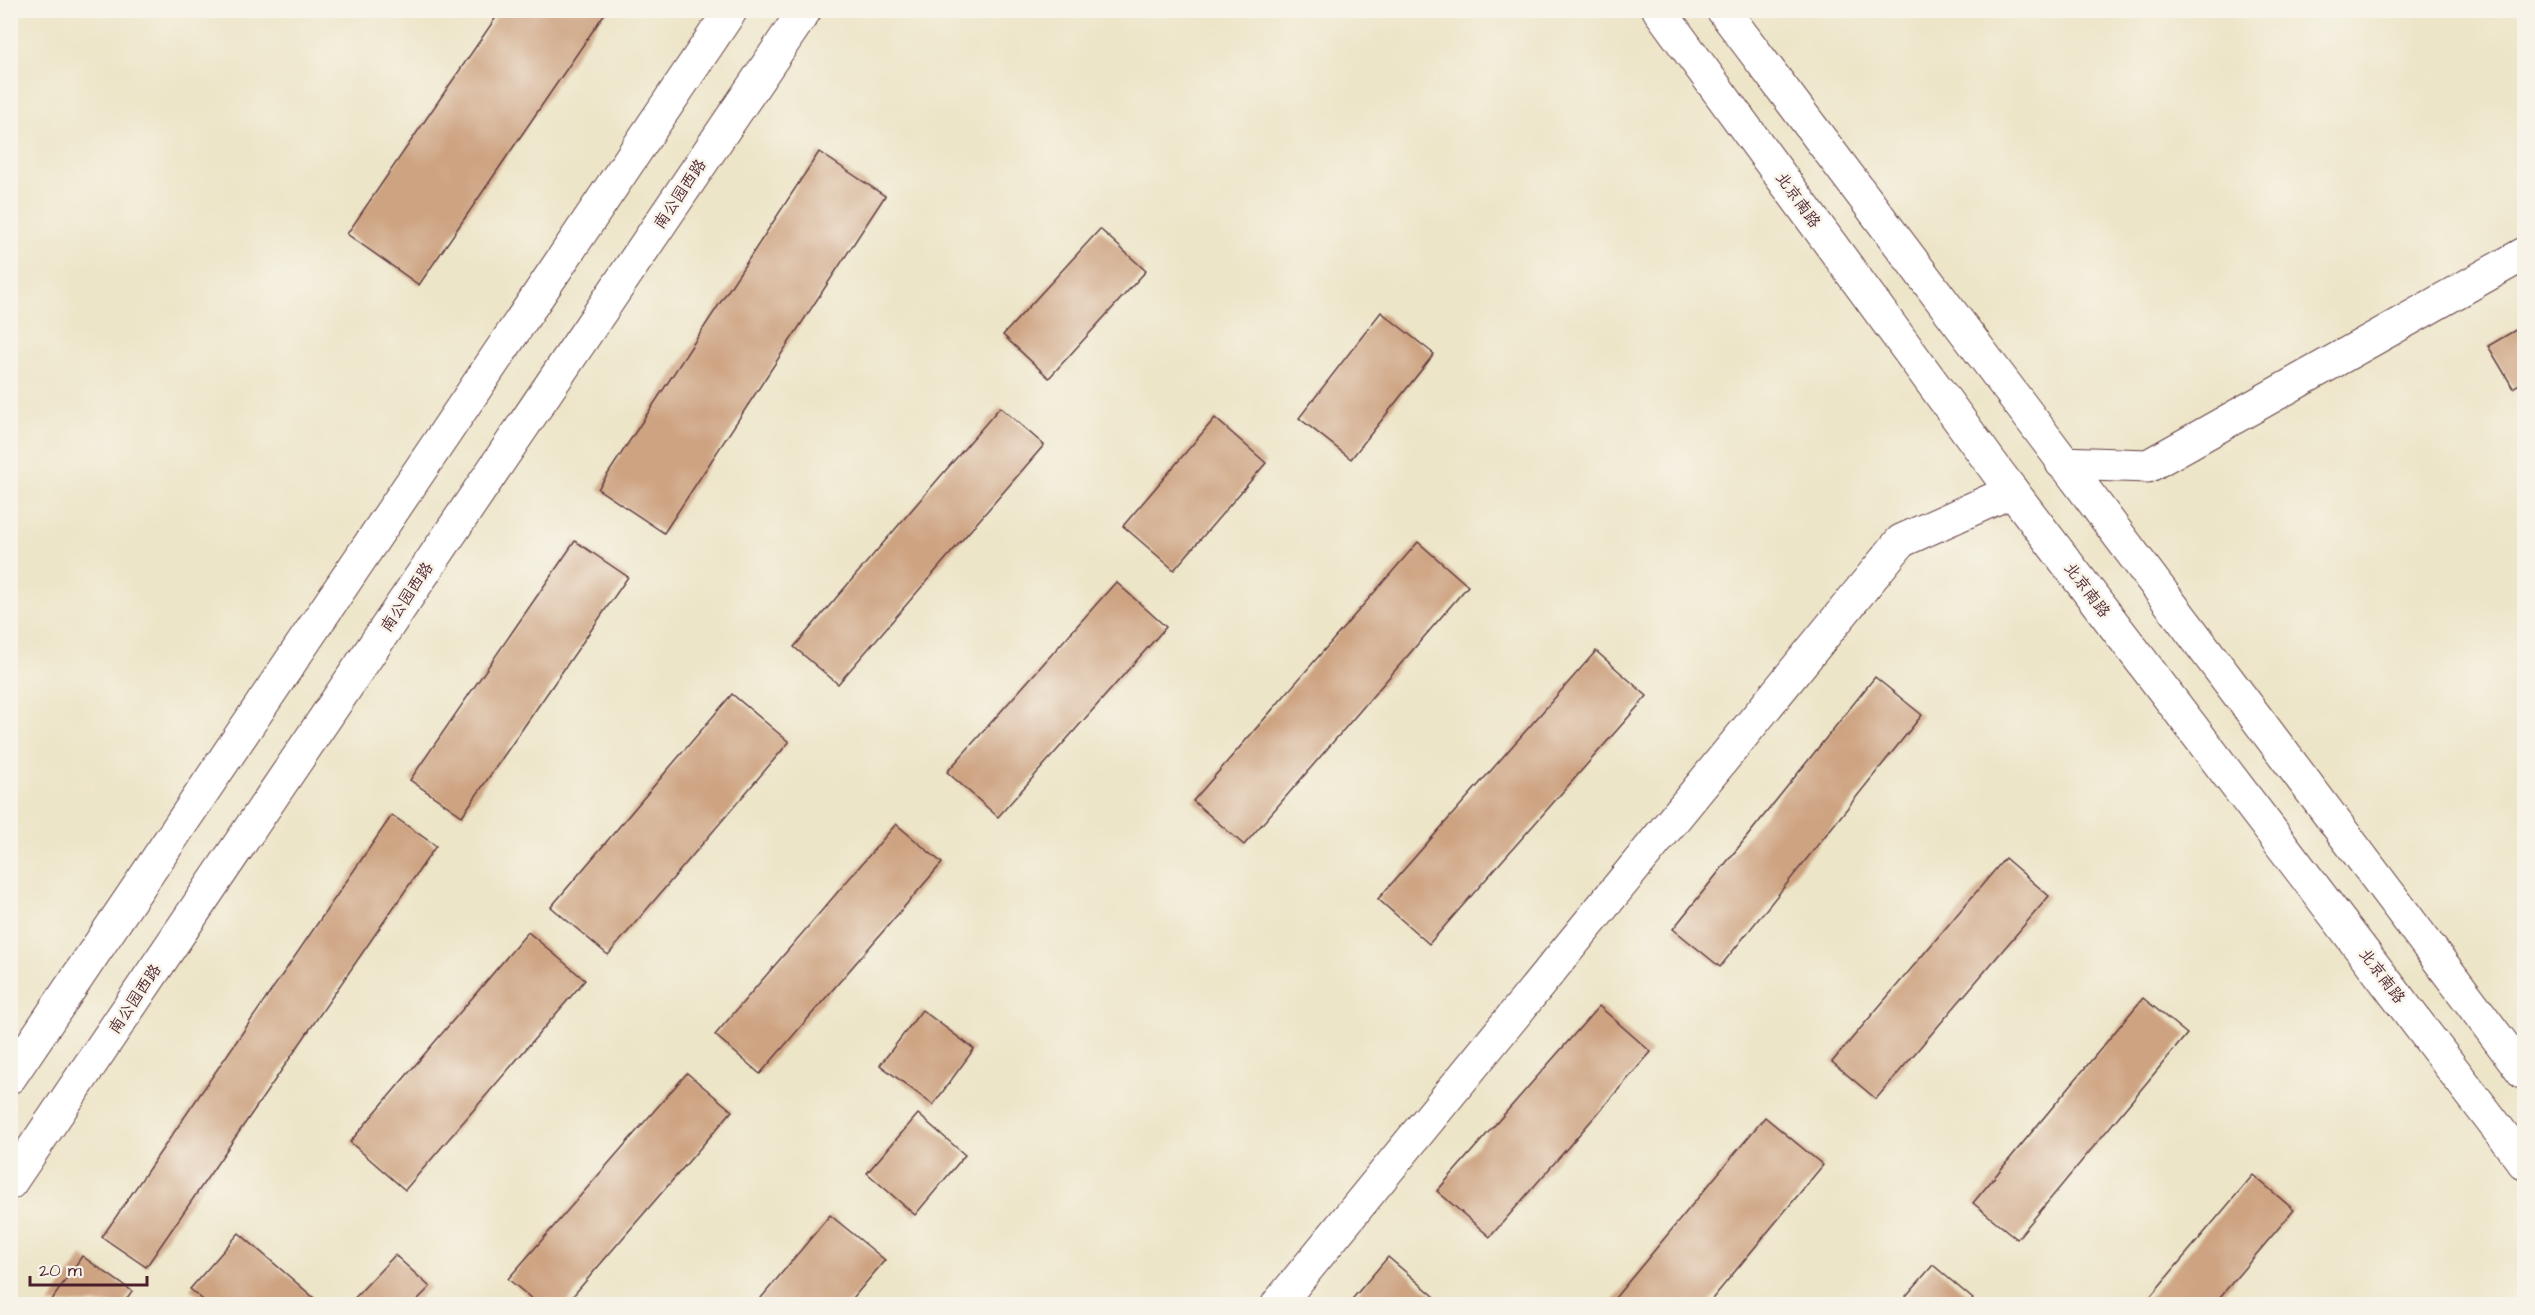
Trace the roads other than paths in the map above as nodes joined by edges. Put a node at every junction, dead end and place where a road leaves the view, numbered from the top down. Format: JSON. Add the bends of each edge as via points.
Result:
{"nodes":[{"id":1,"x":730,"y":10,"type":"edge"},
{"id":2,"x":805,"y":10,"type":"edge"},
{"id":3,"x":1659,"y":10,"type":"edge"},
{"id":4,"x":1724,"y":10,"type":"edge"},
{"id":5,"x":2524,"y":254,"type":"edge"},
{"id":6,"x":2062,"y":462,"type":"junction"},
{"id":7,"x":2012,"y":490,"type":"junction"},
{"id":8,"x":2524,"y":1073,"type":"edge"},
{"id":9,"x":10,"y":1077,"type":"edge"},
{"id":10,"x":2524,"y":1163,"type":"edge"},
{"id":11,"x":10,"y":1183,"type":"edge"},
{"id":12,"x":1278,"y":1305,"type":"edge"}],
"edges":[{"from":1,"to":9,"type":"main road"},
{"from":2,"to":11,"type":"main road","name":"南公园西路"},
{"from":3,"to":7,"type":"main road","name":"北京南路"},
{"from":4,"to":6,"type":"main road"},
{"from":5,"to":6,"type":"main road","via":[[2148,466]]},
{"from":6,"to":8,"type":"main road"},
{"from":7,"to":10,"type":"main road","name":"北京南路"},
{"from":7,"to":12,"type":"main road","via":[[1901,541]]}]}
